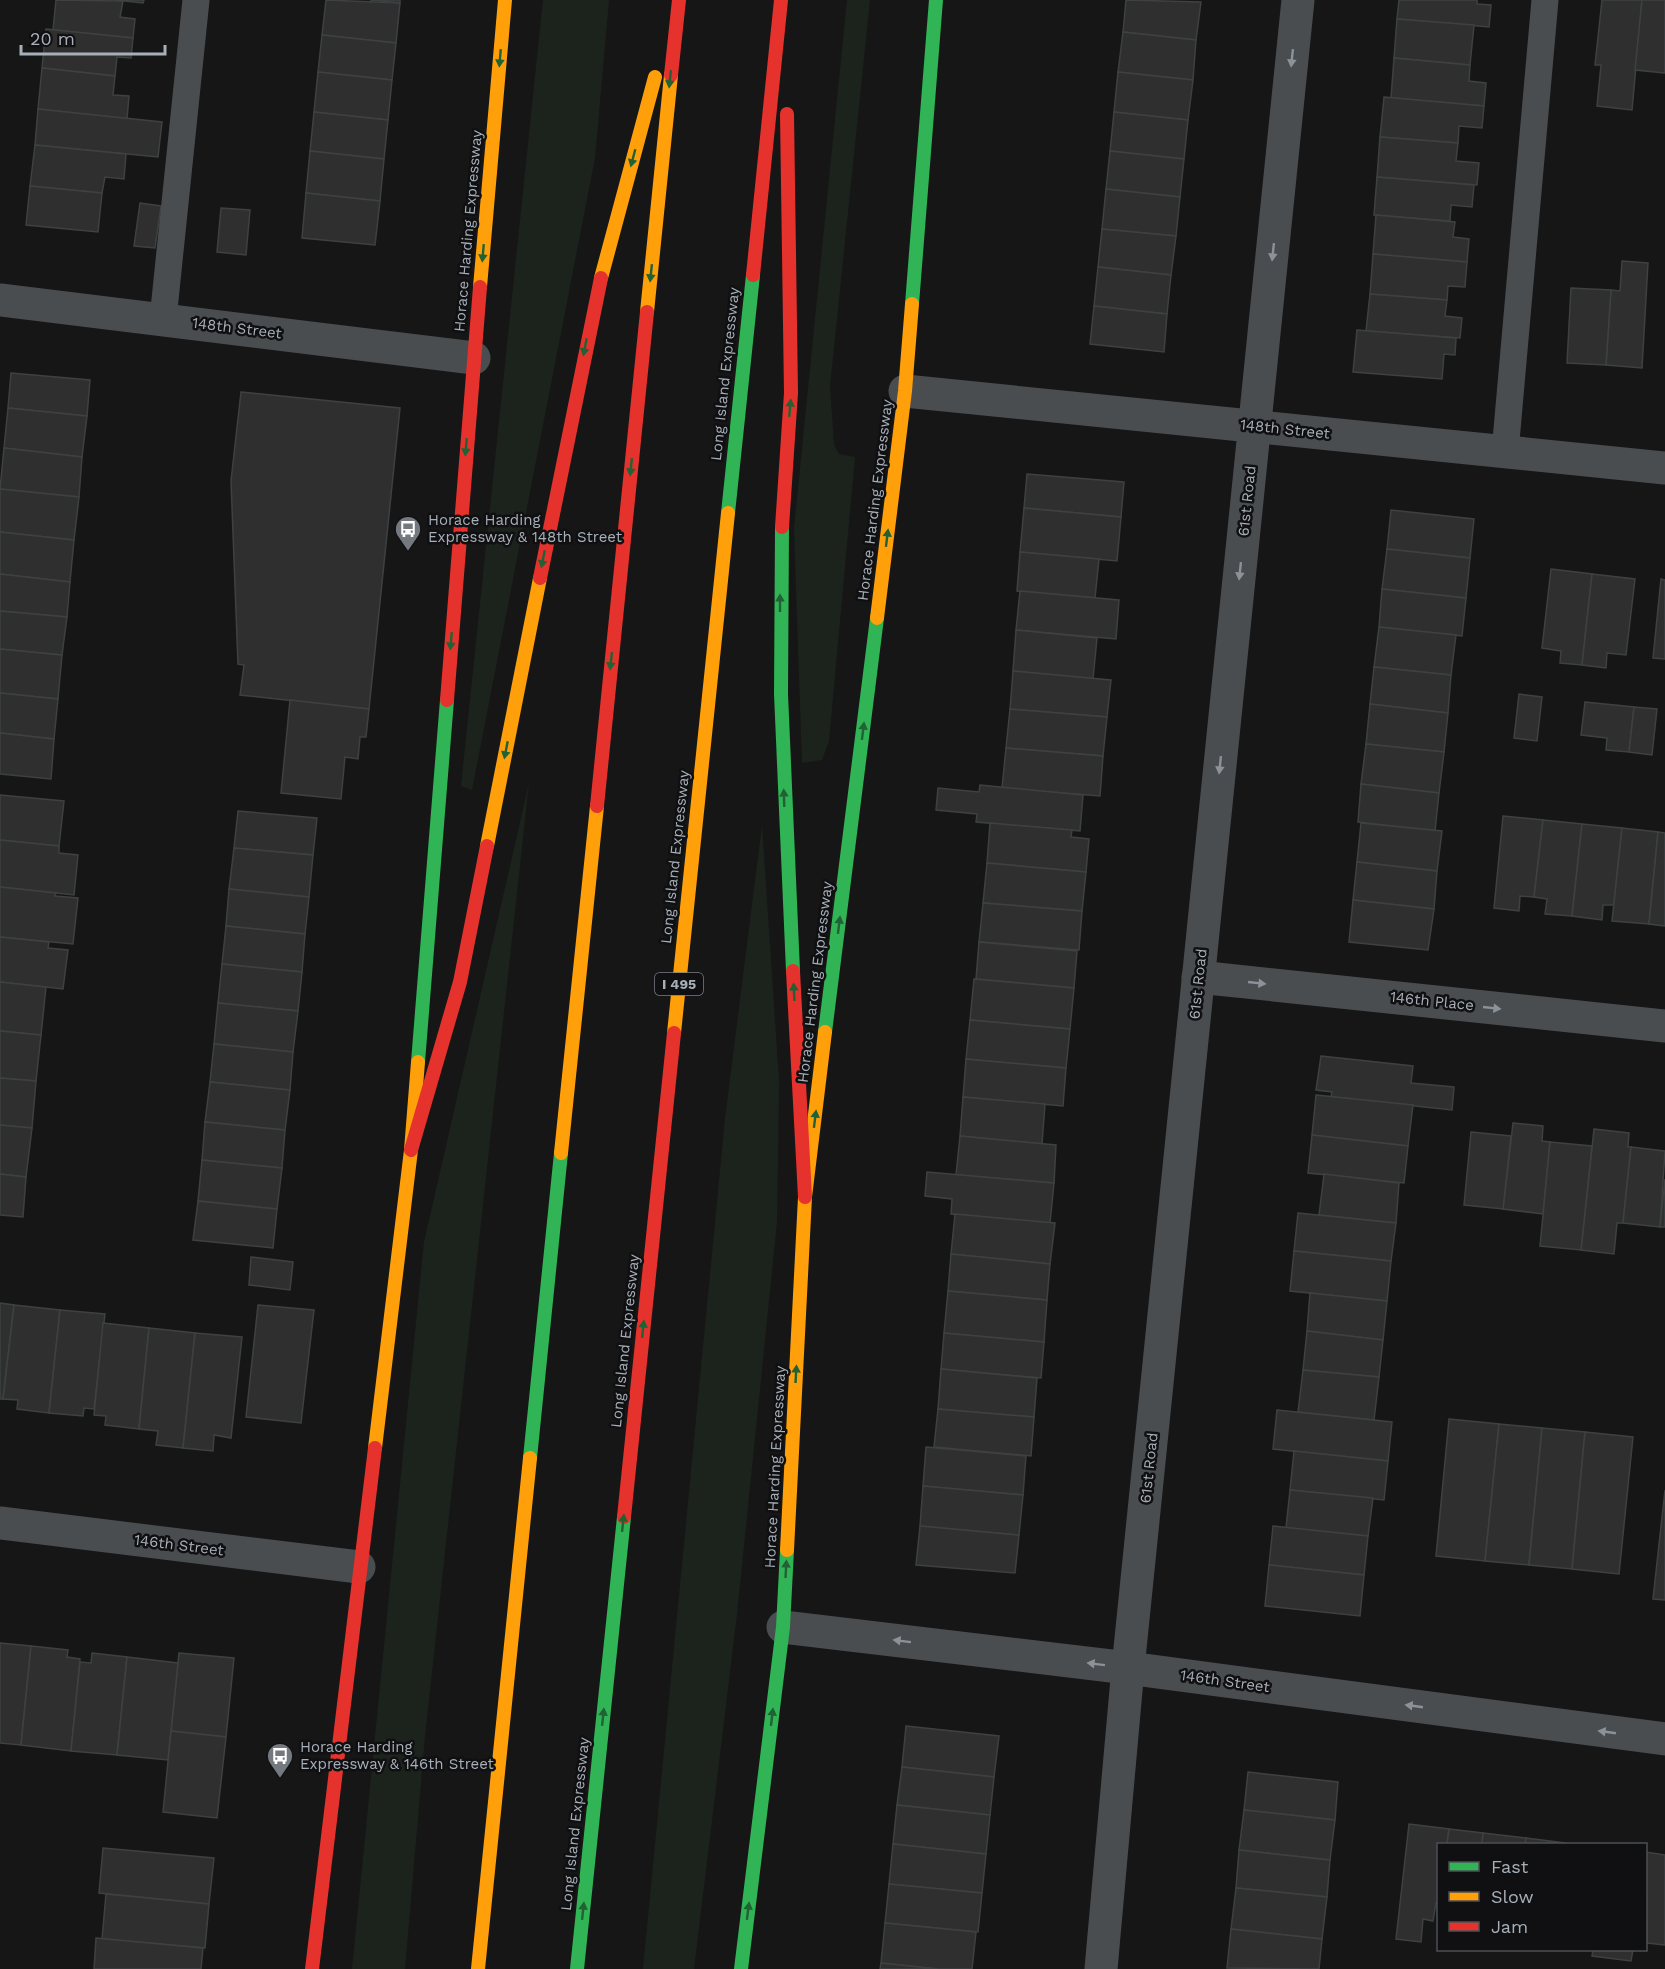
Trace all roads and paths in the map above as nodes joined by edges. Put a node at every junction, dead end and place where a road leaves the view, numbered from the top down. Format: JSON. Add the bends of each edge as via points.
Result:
{"nodes":[{"id":1,"x":196,"y":0,"type":"edge"},
{"id":2,"x":506,"y":0,"type":"edge"},
{"id":3,"x":677,"y":0,"type":"edge"},
{"id":4,"x":783,"y":0,"type":"edge"},
{"id":5,"x":936,"y":0,"type":"edge"},
{"id":6,"x":1298,"y":0,"type":"edge"},
{"id":7,"x":1545,"y":0,"type":"edge"},
{"id":8,"x":0,"y":300,"type":"edge"},
{"id":9,"x":163,"y":320,"type":"junction"},
{"id":10,"x":474,"y":358,"type":"junction"},
{"id":11,"x":905,"y":391,"type":"junction"},
{"id":12,"x":1255,"y":426,"type":"junction"},
{"id":13,"x":1505,"y":452,"type":"junction"},
{"id":14,"x":1665,"y":468,"type":"edge"},
{"id":15,"x":1198,"y":977,"type":"junction"},
{"id":16,"x":1665,"y":1026,"type":"edge"},
{"id":17,"x":411,"y":1150,"type":"junction"},
{"id":18,"x":805,"y":1197,"type":"junction"},
{"id":19,"x":0,"y":1523,"type":"edge"},
{"id":20,"x":359,"y":1567,"type":"junction"},
{"id":21,"x":783,"y":1628,"type":"junction"},
{"id":22,"x":1128,"y":1668,"type":"junction"},
{"id":23,"x":1665,"y":1740,"type":"edge"},
{"id":24,"x":312,"y":1969,"type":"edge"},
{"id":25,"x":478,"y":1969,"type":"edge"},
{"id":26,"x":577,"y":1969,"type":"edge"},
{"id":27,"x":741,"y":1969,"type":"edge"},
{"id":28,"x":1101,"y":1969,"type":"edge"}],
"edges":[{"from":1,"to":9,"type":"lane"},
{"from":2,"to":10,"type":"main road","name":"Horace Harding Expressway","one_way":true},
{"from":3,"to":17,"type":"main road","one_way":true,"via":[[592,312],[460,982]]},
{"from":3,"to":25,"type":"main road","one_way":true},
{"from":18,"to":4,"type":"main road","one_way":true,"via":[[781,694],[782,512],[791,393]]},
{"from":26,"to":4,"type":"main road","name":"Long Island Expressway","number":"I 495","one_way":true},
{"from":5,"to":11,"type":"main road","name":"Horace Harding Expressway"},
{"from":6,"to":12,"type":"street","name":"61st Road","one_way":true},
{"from":7,"to":13,"type":"lane"},
{"from":8,"to":9,"type":"street","name":"148th Street"},
{"from":9,"to":10,"type":"street","name":"148th Street"},
{"from":10,"to":17,"type":"main road","name":"Horace Harding Expressway","one_way":true},
{"from":11,"to":12,"type":"street","name":"148th Street"},
{"from":18,"to":11,"type":"main road","name":"Horace Harding Expressway","one_way":true},
{"from":12,"to":13,"type":"street","name":"148th Street"},
{"from":12,"to":15,"type":"street","name":"61st Road","one_way":true},
{"from":13,"to":14,"type":"street","name":"148th Street"},
{"from":15,"to":16,"type":"street","name":"146th Place","one_way":true},
{"from":15,"to":22,"type":"street","name":"61st Road"},
{"from":17,"to":20,"type":"main road","name":"Horace Harding Expressway"},
{"from":21,"to":18,"type":"main road","name":"Horace Harding Expressway","one_way":true},
{"from":19,"to":20,"type":"street","name":"146th Street"},
{"from":20,"to":24,"type":"main road","name":"Horace Harding Expressway"},
{"from":22,"to":21,"type":"street","name":"146th Street","one_way":true},
{"from":27,"to":21,"type":"main road","name":"Horace Harding Expressway","one_way":true},
{"from":23,"to":22,"type":"street","name":"146th Street","one_way":true},
{"from":22,"to":28,"type":"street","name":"61st Road"}]}
